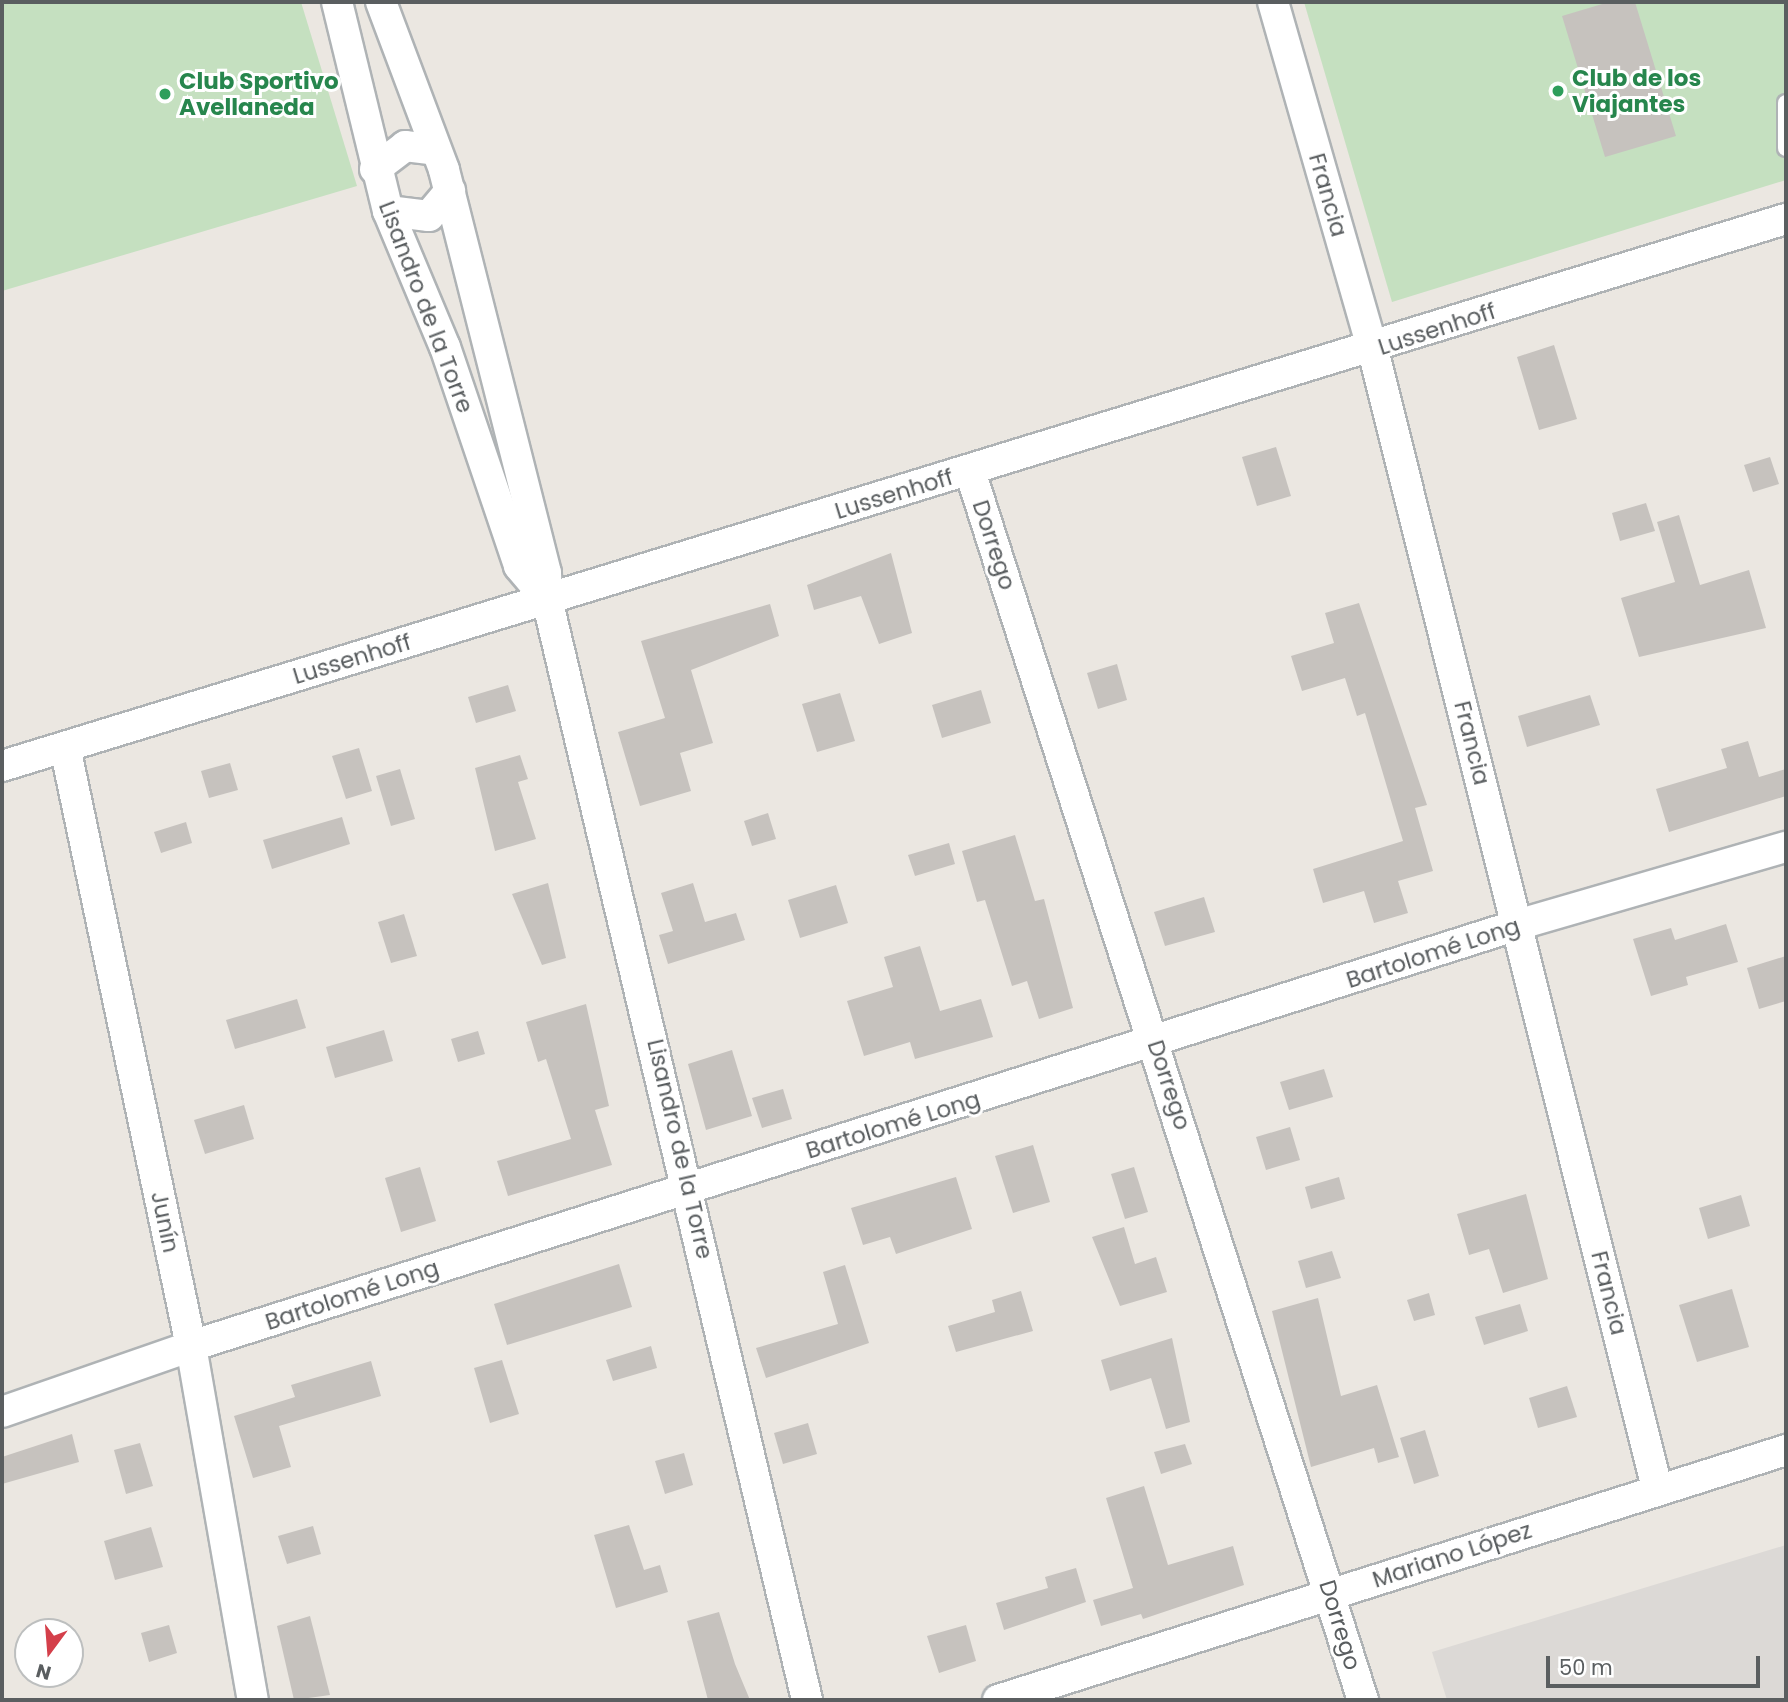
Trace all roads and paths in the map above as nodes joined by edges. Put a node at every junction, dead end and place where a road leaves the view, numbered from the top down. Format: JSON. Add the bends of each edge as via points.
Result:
{"nodes":[{"id":1,"x":337,"y":2,"type":"edge"},
{"id":2,"x":1273,"y":2,"type":"edge"},
{"id":3,"x":384,"y":10,"type":"edge"},
{"id":4,"x":345,"y":30,"type":"junction"},
{"id":5,"x":1786,"y":103,"type":"edge"},
{"id":6,"x":1786,"y":109,"type":"edge"},
{"id":7,"x":1786,"y":148,"type":"edge"},
{"id":8,"x":436,"y":150,"type":"junction"},
{"id":9,"x":375,"y":169,"type":"junction"},
{"id":10,"x":450,"y":191,"type":"junction"},
{"id":11,"x":388,"y":211,"type":"junction"},
{"id":12,"x":1786,"y":219,"type":"edge"},
{"id":13,"x":1373,"y":350,"type":"junction"},
{"id":14,"x":970,"y":471,"type":"junction"},
{"id":15,"x":547,"y":599,"type":"junction"},
{"id":16,"x":65,"y":747,"type":"junction"},
{"id":17,"x":2,"y":766,"type":"edge"},
{"id":18,"x":1786,"y":847,"type":"edge"},
{"id":19,"x":1517,"y":925,"type":"junction"},
{"id":20,"x":1156,"y":1044,"type":"junction"},
{"id":21,"x":690,"y":1187,"type":"junction"},
{"id":22,"x":191,"y":1346,"type":"junction"},
{"id":23,"x":2,"y":1412,"type":"edge"},
{"id":24,"x":1786,"y":1450,"type":"edge"},
{"id":25,"x":1657,"y":1488,"type":"junction"},
{"id":26,"x":1332,"y":1595,"type":"junction"},
{"id":27,"x":253,"y":1700,"type":"edge"},
{"id":28,"x":807,"y":1700,"type":"edge"},
{"id":29,"x":998,"y":1700,"type":"edge"},
{"id":30,"x":1363,"y":1700,"type":"edge"}],
"edges":[{"from":1,"to":4,"type":"street","name":"Lisandro de la Torre"},
{"from":2,"to":13,"type":"street","name":"Francia"},
{"from":3,"to":4,"type":"street"},
{"from":3,"to":8,"type":"street","name":"Lisandro de la Torre"},
{"from":4,"to":9,"type":"street","name":"Lisandro de la Torre"},
{"from":5,"to":6,"type":"lane"},
{"from":6,"to":7,"type":"lane"},
{"from":8,"to":9,"type":"street","via":[[405,146]]},
{"from":8,"to":10,"type":"street","name":"Lisandro de la Torre"},
{"from":9,"to":11,"type":"street","name":"Lisandro de la Torre"},
{"from":10,"to":11,"type":"street","via":[[429,216]]},
{"from":10,"to":15,"type":"street","name":"Lisandro de la Torre","via":[[546,573]]},
{"from":11,"to":15,"type":"street","name":"Lisandro de la Torre","via":[[445,347],[519,566]]},
{"from":12,"to":13,"type":"street","name":"Lussenhoff"},
{"from":13,"to":14,"type":"street","name":"Lussenhoff"},
{"from":13,"to":19,"type":"street","name":"Francia"},
{"from":14,"to":15,"type":"street","name":"Lussenhoff"},
{"from":14,"to":20,"type":"street","name":"Dorrego"},
{"from":15,"to":16,"type":"street","name":"Lussenhoff"},
{"from":15,"to":21,"type":"street","name":"Lisandro de la Torre"},
{"from":16,"to":17,"type":"street","name":"Lussenhoff"},
{"from":16,"to":22,"type":"street","name":"Junín"},
{"from":18,"to":19,"type":"street","name":"Bartolomé Long"},
{"from":19,"to":20,"type":"street","name":"Bartolomé Long"},
{"from":19,"to":25,"type":"street","name":"Francia"},
{"from":20,"to":21,"type":"street","name":"Bartolomé Long"},
{"from":20,"to":26,"type":"street","name":"Dorrego"},
{"from":21,"to":22,"type":"street","name":"Bartolomé Long"},
{"from":21,"to":28,"type":"street","name":"Lisandro de la Torre"},
{"from":22,"to":23,"type":"street","name":"Bartolomé Long"},
{"from":22,"to":27,"type":"street","name":"Junín"},
{"from":24,"to":25,"type":"street","name":"Mariano López"},
{"from":25,"to":26,"type":"street","name":"Mariano López"},
{"from":26,"to":29,"type":"street","name":"Mariano López"},
{"from":26,"to":30,"type":"street","name":"Dorrego"}]}
